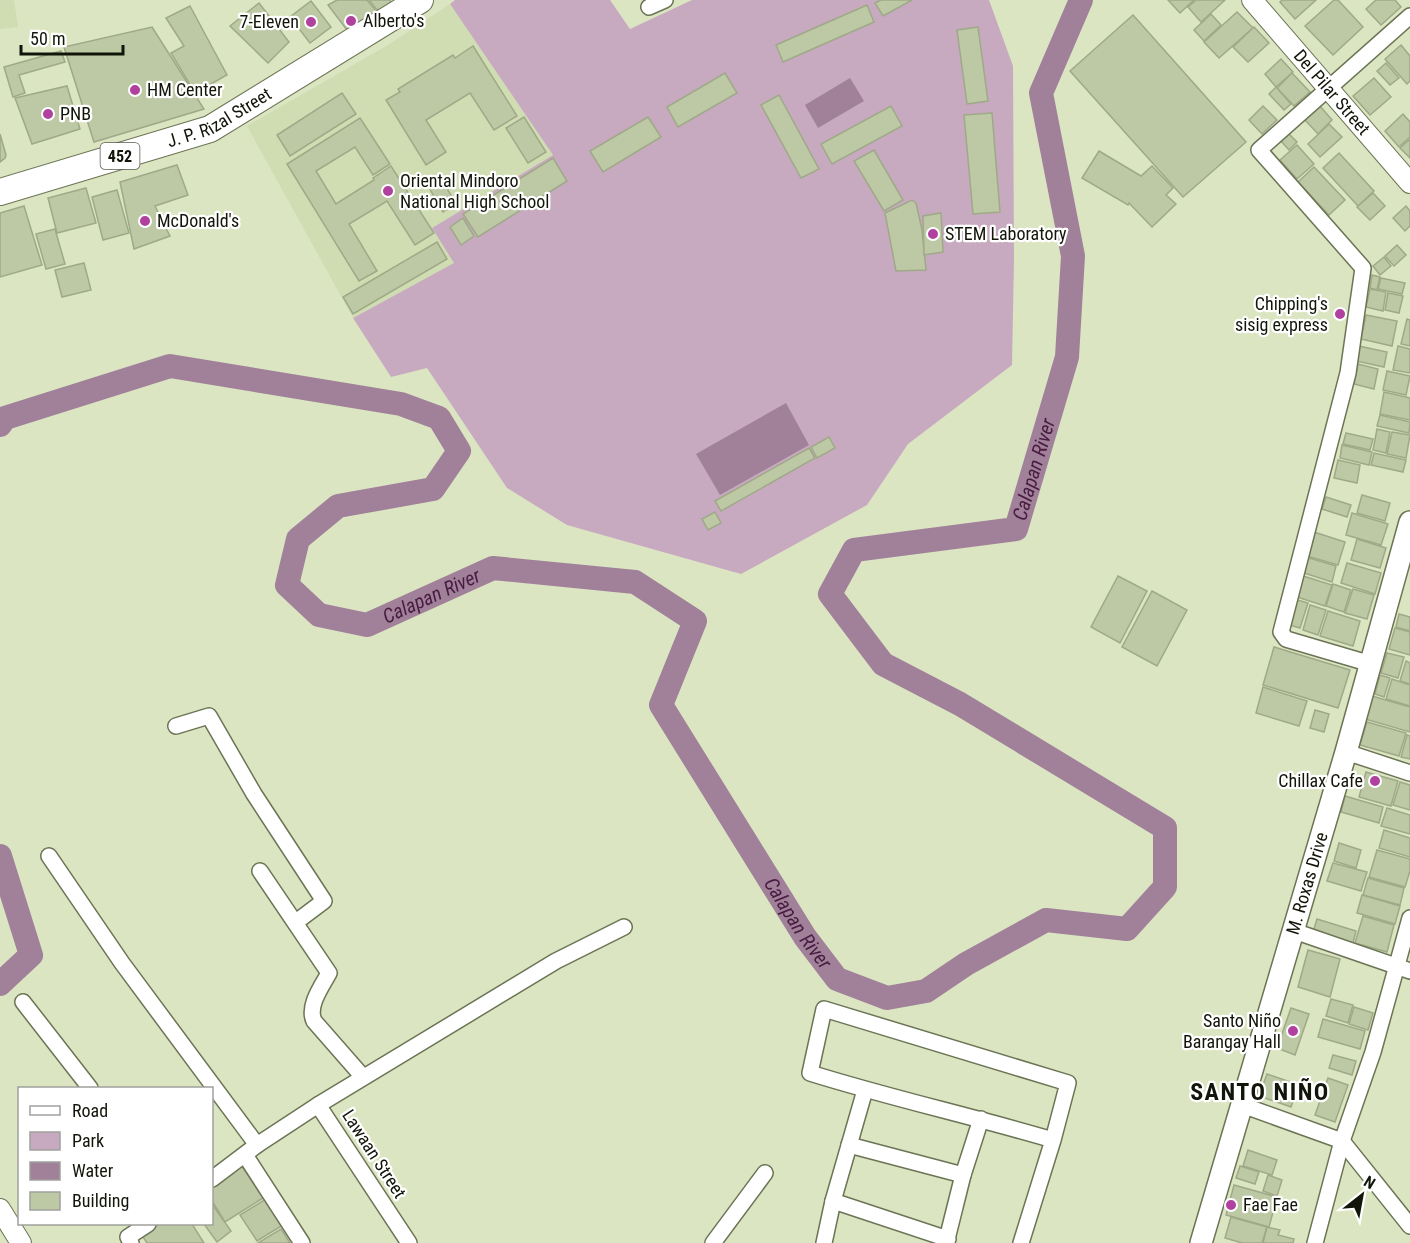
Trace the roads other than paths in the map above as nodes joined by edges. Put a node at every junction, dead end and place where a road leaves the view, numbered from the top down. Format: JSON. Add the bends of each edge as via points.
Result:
{"nodes":[{"id":1,"x":420,"y":0,"type":"edge"},
{"id":2,"x":665,"y":0,"type":"edge"},
{"id":3,"x":1252,"y":0,"type":"edge"},
{"id":4,"x":649,"y":7,"type":"dead end"},
{"id":5,"x":1410,"y":16,"type":"edge"},
{"id":6,"x":1328,"y":88,"type":"junction"},
{"id":7,"x":1410,"y":183,"type":"edge"},
{"id":8,"x":0,"y":192,"type":"edge"},
{"id":9,"x":1410,"y":522,"type":"edge"},
{"id":10,"x":1371,"y":664,"type":"junction"},
{"id":11,"x":176,"y":726,"type":"dead end"},
{"id":12,"x":1346,"y":752,"type":"junction"},
{"id":13,"x":1410,"y":773,"type":"edge"},
{"id":14,"x":49,"y":856,"type":"dead end"},
{"id":15,"x":260,"y":871,"type":"dead end"},
{"id":16,"x":1410,"y":918,"type":"edge"},
{"id":17,"x":296,"y":922,"type":"junction"},
{"id":18,"x":624,"y":927,"type":"dead end"},
{"id":19,"x":1294,"y":931,"type":"junction"},
{"id":20,"x":1403,"y":969,"type":"edge"},
{"id":21,"x":23,"y":1002,"type":"dead end"},
{"id":22,"x":363,"y":1077,"type":"junction"},
{"id":23,"x":88,"y":1087,"type":"edge"},
{"id":24,"x":208,"y":1087,"type":"edge"},
{"id":25,"x":865,"y":1090,"type":"junction"},
{"id":26,"x":213,"y":1095,"type":"edge"},
{"id":27,"x":318,"y":1105,"type":"junction"},
{"id":28,"x":1242,"y":1105,"type":"junction"},
{"id":29,"x":981,"y":1119,"type":"junction"},
{"id":30,"x":1053,"y":1140,"type":"junction"},
{"id":31,"x":1342,"y":1141,"type":"junction"},
{"id":32,"x":849,"y":1145,"type":"junction"},
{"id":33,"x":251,"y":1150,"type":"junction"},
{"id":34,"x":765,"y":1173,"type":"dead end"},
{"id":35,"x":963,"y":1175,"type":"junction"},
{"id":36,"x":213,"y":1178,"type":"edge"},
{"id":37,"x":833,"y":1201,"type":"junction"},
{"id":38,"x":0,"y":1209,"type":"edge"},
{"id":39,"x":147,"y":1225,"type":"edge"},
{"id":40,"x":1410,"y":1226,"type":"edge"},
{"id":41,"x":130,"y":1240,"type":"edge"},
{"id":42,"x":947,"y":1241,"type":"edge"},
{"id":43,"x":21,"y":1243,"type":"edge"},
{"id":44,"x":302,"y":1243,"type":"edge"},
{"id":45,"x":409,"y":1243,"type":"edge"},
{"id":46,"x":713,"y":1243,"type":"edge"},
{"id":47,"x":824,"y":1243,"type":"edge"},
{"id":48,"x":1021,"y":1243,"type":"edge"},
{"id":49,"x":1201,"y":1243,"type":"edge"},
{"id":50,"x":1315,"y":1243,"type":"edge"}],
"edges":[{"from":1,"to":8,"type":"highway","name":"J. P. Rizal Street","number":"452","via":[[210,129]]},
{"from":2,"to":4,"type":"street"},
{"from":3,"to":6,"type":"street","name":"Del Pilar Street"},
{"from":5,"to":6,"type":"street"},
{"from":6,"to":7,"type":"street","name":"Del Pilar Street"},
{"from":6,"to":10,"type":"street","via":[[1259,150],[1363,268],[1348,373],[1281,632],[1286,639]]},
{"from":9,"to":10,"type":"main road","name":"M. Roxas Drive"},
{"from":10,"to":12,"type":"main road","name":"M. Roxas Drive"},
{"from":11,"to":17,"type":"street","via":[[209,716],[324,901]]},
{"from":12,"to":13,"type":"street"},
{"from":12,"to":19,"type":"main road","name":"M. Roxas Drive"},
{"from":14,"to":24,"type":"street"},
{"from":15,"to":17,"type":"street"},
{"from":16,"to":20,"type":"street"},
{"from":17,"to":22,"type":"street","via":[[329,973],[310,1015]]},
{"from":18,"to":22,"type":"street","via":[[556,961]]},
{"from":19,"to":20,"type":"street"},
{"from":19,"to":28,"type":"main road","name":"M. Roxas Drive"},
{"from":20,"to":31,"type":"street"},
{"from":21,"to":23,"type":"street"},
{"from":22,"to":27,"type":"street"},
{"from":25,"to":29,"type":"street"},
{"from":25,"to":30,"type":"street","via":[[810,1073],[824,1009],[1068,1083]]},
{"from":25,"to":32,"type":"street"},
{"from":26,"to":33,"type":"street"},
{"from":27,"to":33,"type":"street","name":"Lawaan Street"},
{"from":27,"to":45,"type":"street","name":"Lawaan Street"},
{"from":28,"to":31,"type":"street"},
{"from":28,"to":49,"type":"main road","name":"M. Roxas Drive"},
{"from":29,"to":30,"type":"street"},
{"from":29,"to":35,"type":"street"},
{"from":30,"to":48,"type":"street"},
{"from":31,"to":40,"type":"street"},
{"from":31,"to":50,"type":"street"},
{"from":32,"to":35,"type":"street"},
{"from":32,"to":37,"type":"street"},
{"from":33,"to":36,"type":"street","name":"Lawaan Street"},
{"from":33,"to":44,"type":"street"},
{"from":34,"to":46,"type":"street"},
{"from":35,"to":42,"type":"street"},
{"from":37,"to":42,"type":"street"},
{"from":37,"to":47,"type":"street"},
{"from":38,"to":43,"type":"street"},
{"from":39,"to":41,"type":"street"}]}
